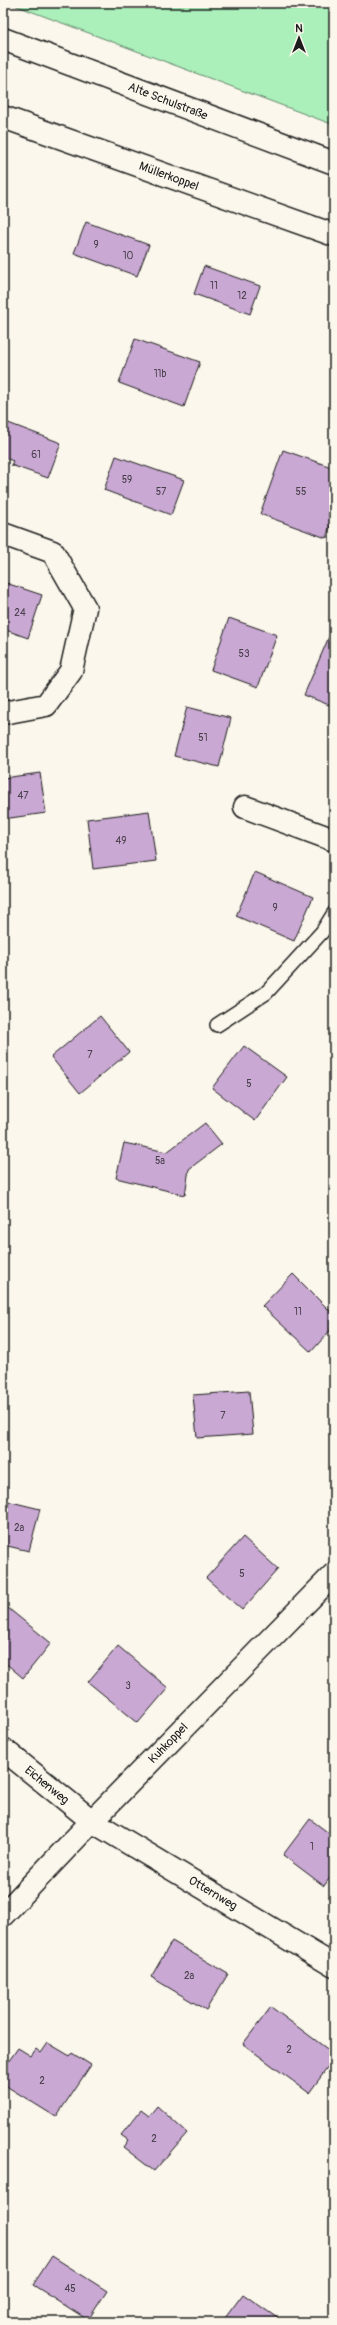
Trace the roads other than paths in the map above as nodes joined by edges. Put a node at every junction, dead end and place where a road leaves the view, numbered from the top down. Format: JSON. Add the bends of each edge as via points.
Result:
{"nodes":[{"id":1,"x":3,"y":39,"type":"edge"},
{"id":2,"x":3,"y":117,"type":"edge"},
{"id":3,"x":334,"y":163,"type":"edge"},
{"id":4,"x":334,"y":235,"type":"edge"},
{"id":5,"x":3,"y":534,"type":"edge"},
{"id":6,"x":3,"y":713,"type":"edge"},
{"id":7,"x":245,"y":807,"type":"dead end"},
{"id":8,"x":334,"y":840,"type":"edge"},
{"id":9,"x":334,"y":913,"type":"edge"},
{"id":10,"x":217,"y":1025,"type":"dead end"},
{"id":11,"x":334,"y":1574,"type":"edge"},
{"id":12,"x":3,"y":1749,"type":"edge"},
{"id":13,"x":92,"y":1821,"type":"junction"},
{"id":14,"x":3,"y":1915,"type":"edge"},
{"id":15,"x":334,"y":1966,"type":"edge"}],
"edges":[{"from":1,"to":3,"type":"street","name":"Alte Schulstraße"},
{"from":2,"to":4,"type":"street","name":"Müllerkoppel"},
{"from":5,"to":6,"type":"street","via":[[53,552],[85,608],[71,671],[46,705]]},
{"from":7,"to":8,"type":"street"},
{"from":9,"to":10,"type":"lane","via":[[322,932],[266,993]]},
{"from":11,"to":13,"type":"street","name":"Kuhkoppel"},
{"from":12,"to":13,"type":"street","name":"Eichenweg"},
{"from":13,"to":14,"type":"street","name":"Kuhkoppel"},
{"from":13,"to":15,"type":"street","name":"Otternweg"}]}
